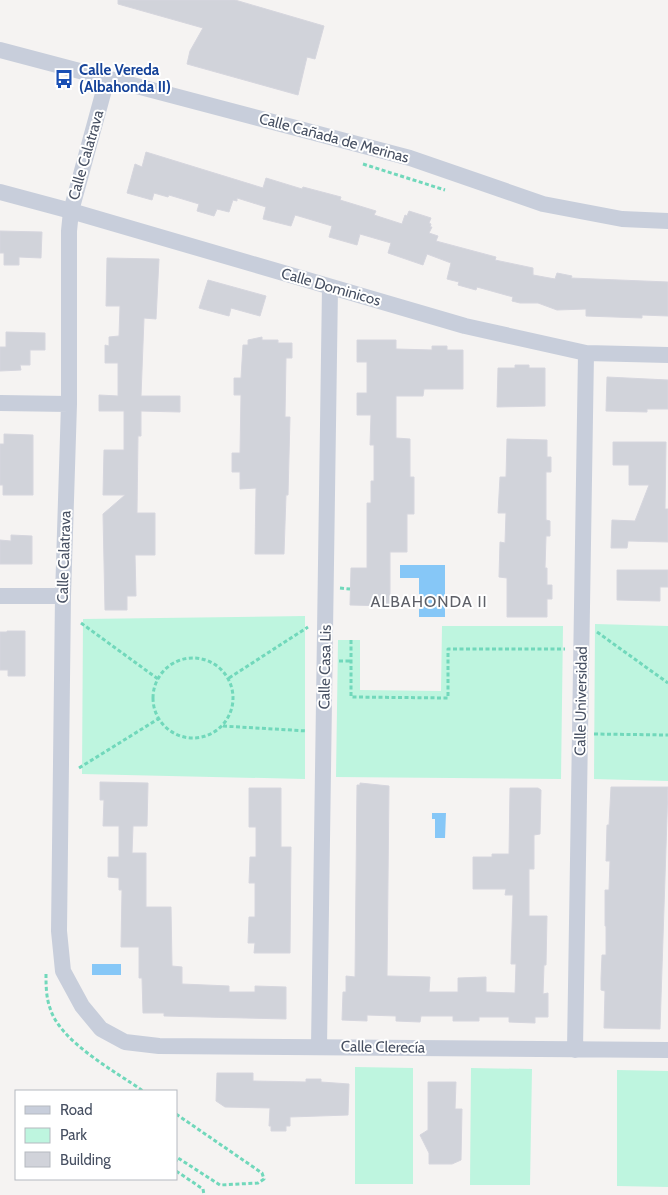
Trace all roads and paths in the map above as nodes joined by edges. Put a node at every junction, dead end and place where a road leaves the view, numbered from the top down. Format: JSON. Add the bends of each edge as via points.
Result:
{"nodes":[{"id":1,"x":0,"y":50,"type":"edge"},
{"id":2,"x":107,"y":79,"type":"junction"},
{"id":3,"x":355,"y":162,"type":"dead end"},
{"id":4,"x":0,"y":192,"type":"edge"},
{"id":5,"x":454,"y":192,"type":"dead end"},
{"id":6,"x":71,"y":211,"type":"junction"},
{"id":7,"x":668,"y":221,"type":"edge"},
{"id":8,"x":330,"y":287,"type":"junction"},
{"id":9,"x":586,"y":353,"type":"junction"},
{"id":10,"x":668,"y":355,"type":"edge"},
{"id":11,"x":0,"y":403,"type":"edge"},
{"id":12,"x":69,"y":404,"type":"junction"},
{"id":13,"x":0,"y":596,"type":"edge"},
{"id":14,"x":63,"y":596,"type":"junction"},
{"id":15,"x":81,"y":622,"type":"dead end"},
{"id":16,"x":308,"y":627,"type":"dead end"},
{"id":17,"x":592,"y":629,"type":"dead end"},
{"id":18,"x":351,"y":640,"type":"dead end"},
{"id":19,"x":565,"y":649,"type":"dead end"},
{"id":20,"x":337,"y":661,"type":"dead end"},
{"id":21,"x":351,"y":661,"type":"junction"},
{"id":22,"x":229,"y":678,"type":"junction"},
{"id":23,"x":158,"y":679,"type":"junction"},
{"id":24,"x":668,"y":683,"type":"edge"},
{"id":25,"x":158,"y":719,"type":"junction"},
{"id":26,"x":223,"y":726,"type":"junction"},
{"id":27,"x":307,"y":730,"type":"dead end"},
{"id":28,"x":591,"y":734,"type":"dead end"},
{"id":29,"x":668,"y":735,"type":"edge"},
{"id":30,"x":79,"y":768,"type":"dead end"},
{"id":31,"x":101,"y":1029,"type":"joint"},
{"id":32,"x":319,"y":1047,"type":"junction"},
{"id":33,"x":575,"y":1050,"type":"junction"},
{"id":34,"x":668,"y":1050,"type":"edge"},
{"id":35,"x":178,"y":1115,"type":"edge"},
{"id":36,"x":178,"y":1158,"type":"edge"},
{"id":37,"x":178,"y":1172,"type":"edge"},
{"id":38,"x":204,"y":1195,"type":"edge"}],
"edges":[{"from":1,"to":2,"type":"street","name":"Calle Cañada de Merinas"},
{"from":2,"to":6,"type":"street","name":"Calle Calatrava"},
{"from":2,"to":7,"type":"street","name":"Calle Cañada de Merinas","via":[[410,158],[543,204],[622,219]]},
{"from":3,"to":5,"type":"path"},
{"from":4,"to":6,"type":"street","name":"Calle Dominicos"},
{"from":6,"to":8,"type":"street","name":"Calle Dominicos"},
{"from":6,"to":12,"type":"street","name":"Calle Calatrava"},
{"from":8,"to":9,"type":"street","name":"Calle Dominicos","via":[[465,326]]},
{"from":8,"to":32,"type":"street","name":"Calle Casa Lis"},
{"from":9,"to":10,"type":"street","name":"Calle Dominicos"},
{"from":9,"to":33,"type":"street","name":"Calle Universidad"},
{"from":11,"to":12,"type":"street"},
{"from":12,"to":14,"type":"street","name":"Calle Calatrava"},
{"from":13,"to":14,"type":"street"},
{"from":14,"to":31,"type":"street","name":"Calle Calatrava","via":[[59,931],[63,971],[82,1006]]},
{"from":15,"to":23,"type":"path"},
{"from":16,"to":22,"type":"path"},
{"from":17,"to":24,"type":"path"},
{"from":18,"to":21,"type":"path"},
{"from":19,"to":21,"type":"path","via":[[448,649],[448,698],[351,697]]},
{"from":20,"to":21,"type":"path"},
{"from":22,"to":23,"type":"path","via":[[211,662],[187,658],[165,669]]},
{"from":22,"to":26,"type":"path","via":[[234,704]]},
{"from":23,"to":25,"type":"path","via":[[153,692],[153,706]]},
{"from":25,"to":26,"type":"path","via":[[176,735],[188,738],[213,734]]},
{"from":25,"to":30,"type":"path"},
{"from":26,"to":27,"type":"path"},
{"from":28,"to":29,"type":"path"},
{"from":31,"to":32,"type":"street","name":"Calle Clerecía","via":[[126,1042],[159,1046]]},
{"from":32,"to":33,"type":"street","name":"Calle Clerecía"},
{"from":33,"to":34,"type":"street","name":"Calle Clerecía"},
{"from":35,"to":36,"type":"path","via":[[262,1174],[264,1179],[258,1183],[220,1185]]},
{"from":37,"to":38,"type":"path","via":[[203,1189]]}]}
